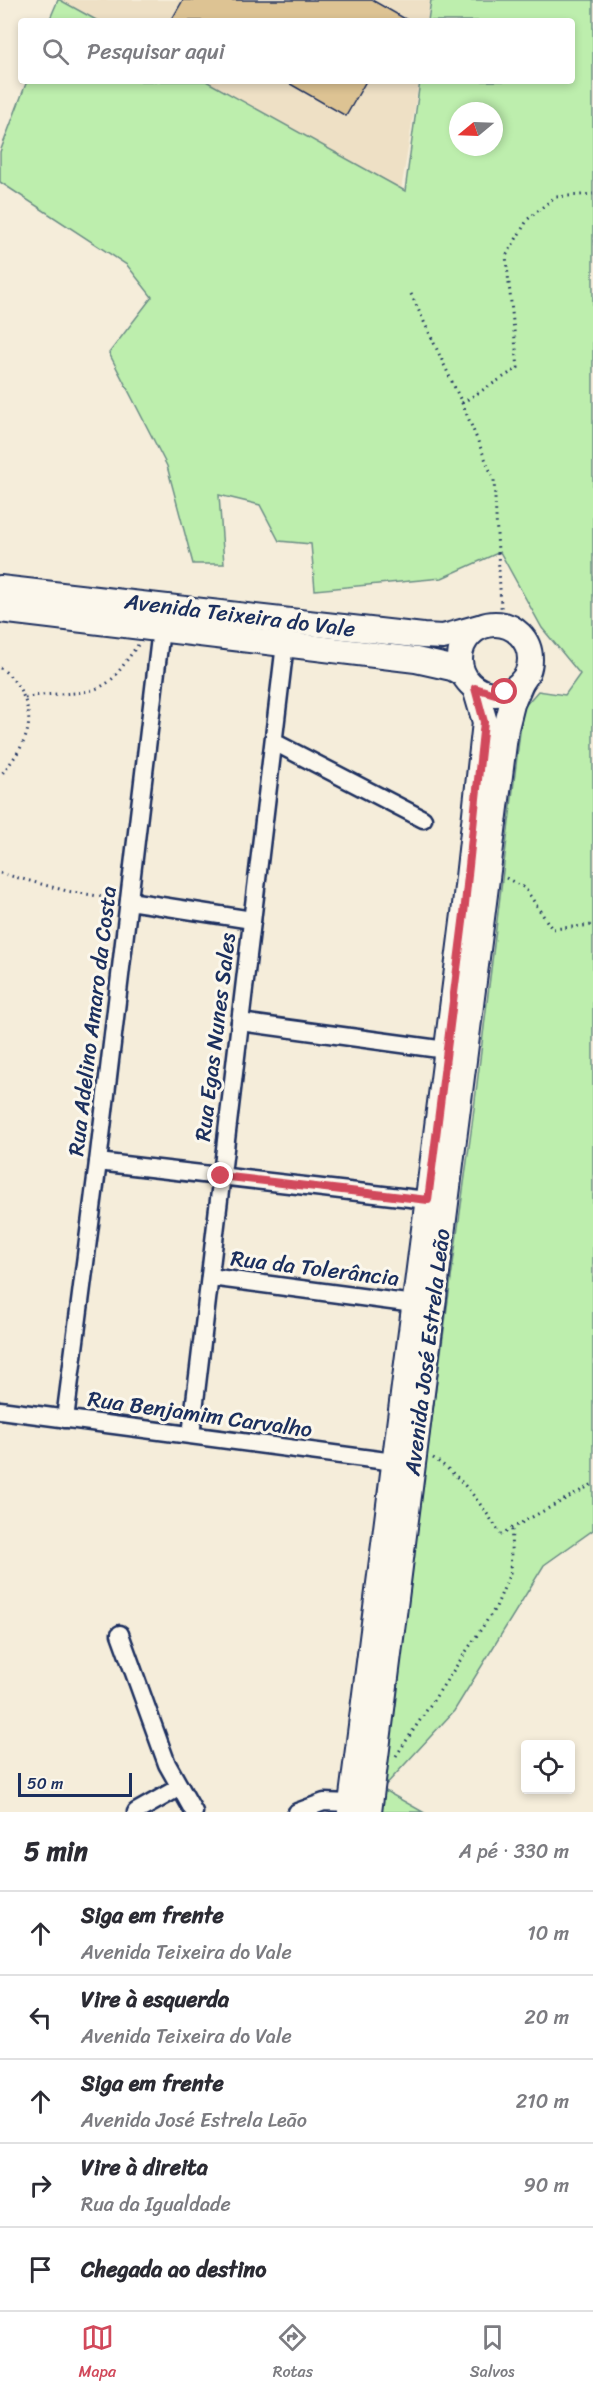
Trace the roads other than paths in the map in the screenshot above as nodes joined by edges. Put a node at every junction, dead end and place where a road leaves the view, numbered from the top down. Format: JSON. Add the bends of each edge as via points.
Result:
{"nodes":[{"id":1,"x":0,"y":588,"type":"edge"},
{"id":2,"x":0,"y":610,"type":"edge"},
{"id":3,"x":490,"y":625,"type":"junction"},
{"id":4,"x":156,"y":629,"type":"junction"},
{"id":5,"x":285,"y":644,"type":"junction"},
{"id":6,"x":469,"y":681,"type":"junction"},
{"id":7,"x":522,"y":681,"type":"junction"},
{"id":8,"x":274,"y":742,"type":"junction"},
{"id":9,"x":423,"y":819,"type":"dead end"},
{"id":10,"x":129,"y":901,"type":"junction"},
{"id":11,"x":252,"y":920,"type":"junction"},
{"id":12,"x":240,"y":1022,"type":"junction"},
{"id":13,"x":447,"y":1050,"type":"junction"},
{"id":14,"x":98,"y":1162,"type":"junction"},
{"id":15,"x":221,"y":1176,"type":"junction"},
{"id":16,"x":428,"y":1200,"type":"junction"},
{"id":17,"x":210,"y":1277,"type":"junction"},
{"id":18,"x":414,"y":1304,"type":"junction"},
{"id":19,"x":0,"y":1410,"type":"edge"},
{"id":20,"x":65,"y":1419,"type":"junction"},
{"id":21,"x":191,"y":1435,"type":"junction"},
{"id":22,"x":394,"y":1462,"type":"junction"},
{"id":23,"x":120,"y":1634,"type":"dead end"},
{"id":24,"x":180,"y":1786,"type":"junction"},
{"id":25,"x":357,"y":1809,"type":"edge"},
{"id":26,"x":136,"y":1812,"type":"edge"},
{"id":27,"x":194,"y":1812,"type":"edge"},
{"id":28,"x":297,"y":1812,"type":"edge"}],
"edges":[{"from":1,"to":3,"type":"street","name":"Avenida Teixeira do Vale","via":[[423,636],[443,637]]},
{"from":2,"to":4,"type":"street","name":"Avenida Teixeira do Vale"},
{"from":3,"to":6,"type":"street","via":[[463,642],[460,663]]},
{"from":3,"to":7,"type":"street","via":[[513,628],[522,636],[528,647],[529,665]]},
{"from":4,"to":5,"type":"street","name":"Avenida Teixeira do Vale"},
{"from":4,"to":10,"type":"street","name":"Rua Adelino Amaro da Costa"},
{"from":5,"to":6,"type":"street","name":"Avenida Teixeira do Vale","via":[[417,660],[452,668]]},
{"from":5,"to":8,"type":"street","name":"Rua Egas Nunes Sales"},
{"from":6,"to":7,"type":"street","name":"Avenida Teixeira do Vale","via":[[495,694]]},
{"from":6,"to":13,"type":"street","name":"Avenida José Estrela Leão","via":[[484,722]]},
{"from":7,"to":25,"type":"street","name":"Avenida José Estrela Leão","via":[[506,728],[416,1447]]},
{"from":8,"to":9,"type":"street"},
{"from":8,"to":11,"type":"street","name":"Rua Egas Nunes Sales"},
{"from":10,"to":11,"type":"street"},
{"from":10,"to":14,"type":"street","name":"Rua Adelino Amaro da Costa"},
{"from":11,"to":12,"type":"street","name":"Rua Egas Nunes Sales"},
{"from":12,"to":13,"type":"street"},
{"from":12,"to":15,"type":"street","name":"Rua Egas Nunes Sales"},
{"from":13,"to":16,"type":"street","name":"Avenida José Estrela Leão"},
{"from":14,"to":15,"type":"street"},
{"from":14,"to":20,"type":"street","name":"Rua Adelino Amaro da Costa"},
{"from":15,"to":16,"type":"street"},
{"from":15,"to":17,"type":"street","name":"Rua Egas Nunes Sales"},
{"from":16,"to":18,"type":"street","name":"Avenida José Estrela Leão"},
{"from":17,"to":18,"type":"street","name":"Rua da Tolerância"},
{"from":17,"to":21,"type":"street","name":"Rua Egas Nunes Sales"},
{"from":18,"to":22,"type":"street","name":"Avenida José Estrela Leão"},
{"from":19,"to":20,"type":"street","name":"Rua Benjamim Carvalho"},
{"from":20,"to":21,"type":"street","name":"Rua Benjamim Carvalho"},
{"from":21,"to":22,"type":"street","name":"Rua Benjamim Carvalho"},
{"from":22,"to":25,"type":"street","name":"Avenida José Estrela Leão"},
{"from":23,"to":24,"type":"street","via":[[167,1764]]},
{"from":24,"to":26,"type":"street"},
{"from":24,"to":27,"type":"street"},
{"from":25,"to":28,"type":"street","via":[[324,1802]]}]}
